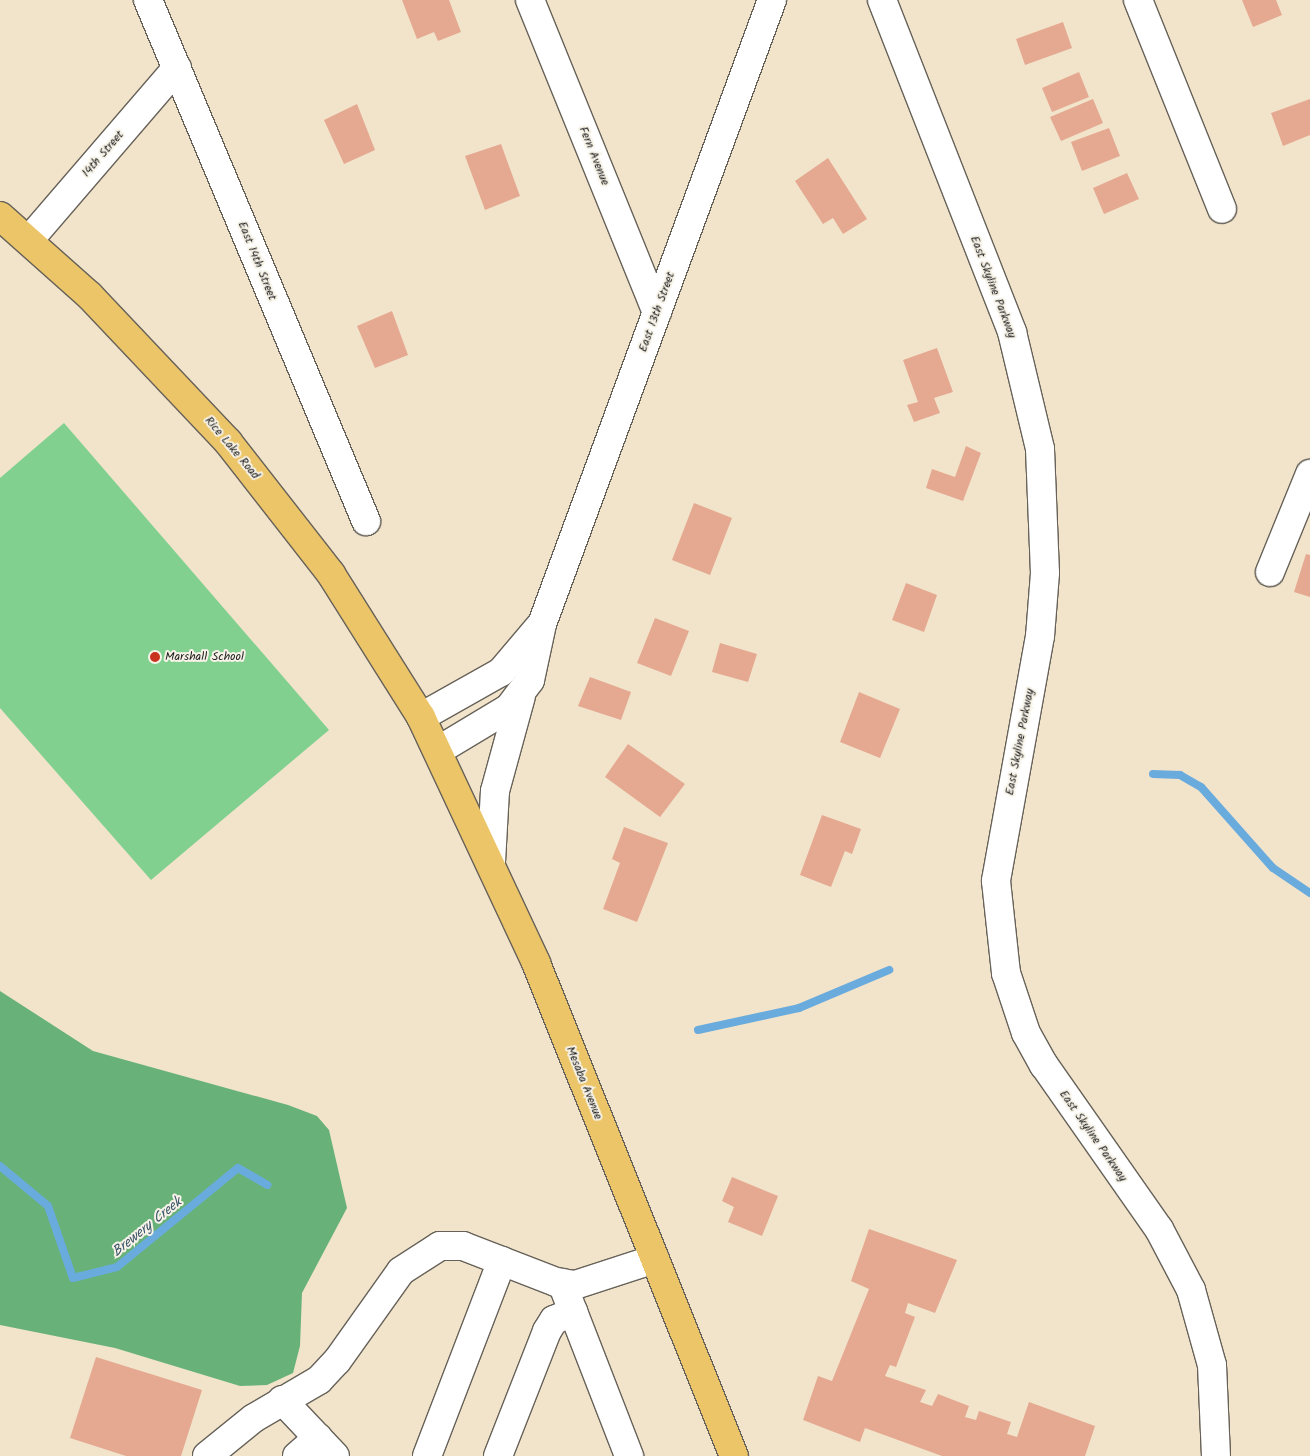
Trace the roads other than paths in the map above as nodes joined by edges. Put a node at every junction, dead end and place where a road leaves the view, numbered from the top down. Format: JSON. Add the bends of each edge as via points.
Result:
{"nodes":[{"id":1,"x":148,"y":0,"type":"edge"},
{"id":2,"x":530,"y":0,"type":"edge"},
{"id":3,"x":772,"y":0,"type":"edge"},
{"id":4,"x":882,"y":0,"type":"edge"},
{"id":5,"x":1138,"y":0,"type":"edge"},
{"id":6,"x":178,"y":68,"type":"junction"},
{"id":7,"x":1222,"y":209,"type":"dead end"},
{"id":8,"x":0,"y":216,"type":"edge"},
{"id":9,"x":29,"y":240,"type":"junction"},
{"id":10,"x":657,"y":312,"type":"junction"},
{"id":11,"x":1310,"y":474,"type":"edge"},
{"id":12,"x":366,"y":522,"type":"dead end"},
{"id":13,"x":1270,"y":572,"type":"dead end"},
{"id":14,"x":542,"y":624,"type":"junction"},
{"id":15,"x":521,"y":696,"type":"junction"},
{"id":16,"x":422,"y":717,"type":"junction"},
{"id":17,"x":439,"y":750,"type":"junction"},
{"id":18,"x":491,"y":862,"type":"junction"},
{"id":19,"x":655,"y":1259,"type":"junction"},
{"id":20,"x":502,"y":1261,"type":"junction"},
{"id":21,"x":562,"y":1283,"type":"junction"},
{"id":22,"x":573,"y":1312,"type":"junction"},
{"id":23,"x":282,"y":1400,"type":"junction"},
{"id":24,"x":327,"y":1447,"type":"edge"},
{"id":25,"x":624,"y":1454,"type":"edge"},
{"id":26,"x":208,"y":1456,"type":"edge"},
{"id":27,"x":297,"y":1456,"type":"edge"},
{"id":28,"x":427,"y":1456,"type":"edge"},
{"id":29,"x":498,"y":1456,"type":"edge"},
{"id":30,"x":734,"y":1456,"type":"edge"},
{"id":31,"x":1216,"y":1456,"type":"edge"}],
"edges":[{"from":1,"to":6,"type":"street","name":"East 14th Street"},
{"from":2,"to":10,"type":"street","name":"Fern Avenue"},
{"from":3,"to":10,"type":"street","name":"East 13th Street"},
{"from":4,"to":31,"type":"street","name":"East Skyline Parkway","via":[[1012,332],[1040,450],[1045,573],[1040,636],[996,881],[1006,973],[1026,1033],[1044,1065],[1159,1229],[1191,1290],[1212,1365]]},
{"from":5,"to":7,"type":"street"},
{"from":6,"to":9,"type":"street","name":"14th Street"},
{"from":6,"to":12,"type":"street","name":"East 14th Street"},
{"from":8,"to":9,"type":"main road","name":"Rice Lake Road"},
{"from":9,"to":16,"type":"main road","name":"Rice Lake Road","via":[[191,400],[264,485],[358,614]]},
{"from":10,"to":14,"type":"street","name":"East 13th Street"},
{"from":11,"to":13,"type":"street"},
{"from":14,"to":15,"type":"street","name":"East 13th Street","via":[[530,680]]},
{"from":14,"to":16,"type":"street","name":"East 13th Street","via":[[501,672]]},
{"from":15,"to":17,"type":"street","name":"East 13th Street","via":[[493,719]]},
{"from":15,"to":18,"type":"street","via":[[495,791]]},
{"from":16,"to":17,"type":"main road","name":"Mesaba Avenue"},
{"from":17,"to":18,"type":"main road","name":"Mesaba Avenue"},
{"from":18,"to":19,"type":"main road","name":"Mesaba Avenue"},
{"from":19,"to":21,"type":"street","via":[[575,1285]]},
{"from":19,"to":30,"type":"main road","name":"Mesaba Avenue"},
{"from":20,"to":21,"type":"street"},
{"from":20,"to":23,"type":"street","via":[[463,1246],[440,1246],[420,1256],[396,1278],[338,1361],[318,1380]]},
{"from":20,"to":28,"type":"street"},
{"from":21,"to":22,"type":"street"},
{"from":22,"to":25,"type":"street"},
{"from":22,"to":29,"type":"street","via":[[554,1320],[547,1331]]},
{"from":23,"to":24,"type":"street"},
{"from":23,"to":26,"type":"street"},
{"from":24,"to":27,"type":"street"}]}
